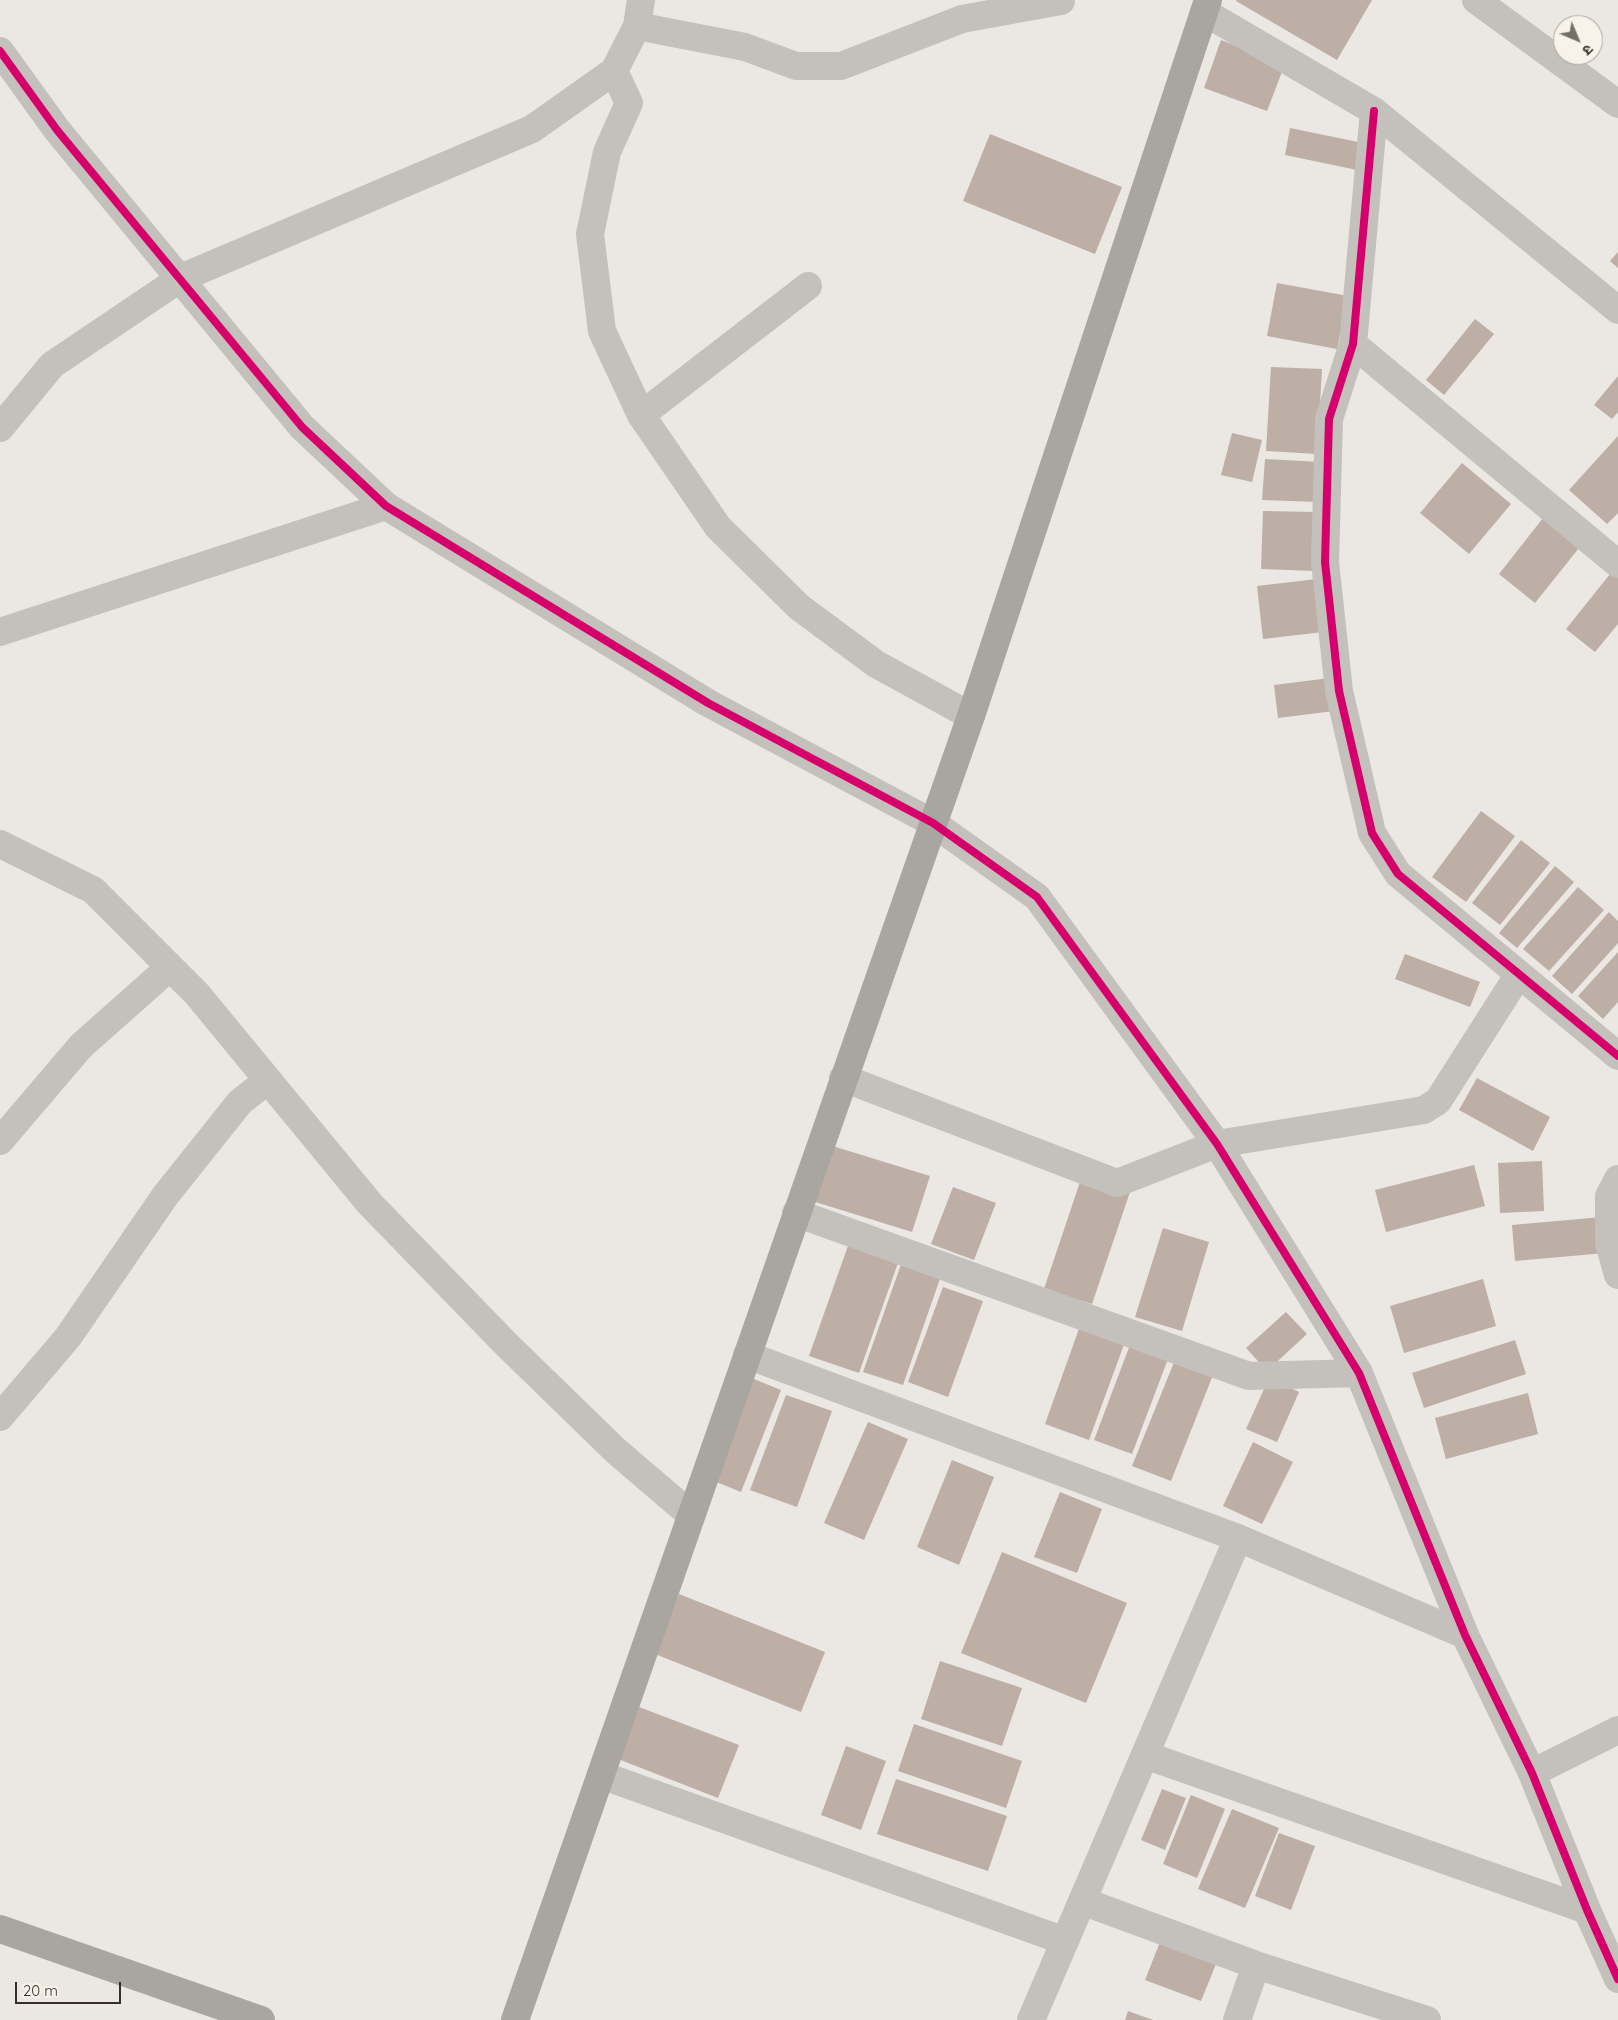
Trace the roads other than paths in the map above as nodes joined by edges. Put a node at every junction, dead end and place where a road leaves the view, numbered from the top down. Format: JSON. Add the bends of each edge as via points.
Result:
{"nodes":[{"id":1,"x":641,"y":0,"type":"edge"},
{"id":2,"x":1476,"y":0,"type":"edge"},
{"id":3,"x":1062,"y":1,"type":"edge"},
{"id":4,"x":1206,"y":6,"type":"edge"},
{"id":5,"x":637,"y":26,"type":"junction"},
{"id":6,"x":0,"y":51,"type":"edge"},
{"id":7,"x":614,"y":71,"type":"junction"},
{"id":8,"x":1618,"y":104,"type":"edge"},
{"id":9,"x":1374,"y":111,"type":"junction"},
{"id":10,"x":181,"y":278,"type":"junction"},
{"id":11,"x":808,"y":286,"type":"dead end"},
{"id":12,"x":1618,"y":310,"type":"edge"},
{"id":13,"x":1353,"y":344,"type":"junction"},
{"id":14,"x":641,"y":415,"type":"junction"},
{"id":15,"x":0,"y":428,"type":"edge"},
{"id":16,"x":386,"y":506,"type":"junction"},
{"id":17,"x":1618,"y":564,"type":"edge"},
{"id":18,"x":0,"y":632,"type":"edge"},
{"id":19,"x":971,"y":716,"type":"junction"},
{"id":20,"x":933,"y":823,"type":"junction"},
{"id":21,"x":0,"y":844,"type":"edge"},
{"id":22,"x":170,"y":967,"type":"junction"},
{"id":23,"x":1519,"y":974,"type":"junction"},
{"id":24,"x":1618,"y":1056,"type":"edge"},
{"id":25,"x":843,"y":1078,"type":"junction"},
{"id":26,"x":268,"y":1080,"type":"junction"},
{"id":27,"x":0,"y":1141,"type":"edge"},
{"id":28,"x":1217,"y":1144,"type":"junction"},
{"id":29,"x":1618,"y":1179,"type":"edge"},
{"id":30,"x":796,"y":1213,"type":"junction"},
{"id":31,"x":1618,"y":1275,"type":"edge"},
{"id":32,"x":747,"y":1355,"type":"junction"},
{"id":33,"x":1359,"y":1372,"type":"junction"},
{"id":34,"x":0,"y":1417,"type":"edge"},
{"id":35,"x":691,"y":1515,"type":"junction"},
{"id":36,"x":1238,"y":1538,"type":"junction"},
{"id":37,"x":1465,"y":1635,"type":"junction"},
{"id":38,"x":1618,"y":1730,"type":"edge"},
{"id":39,"x":1144,"y":1755,"type":"junction"},
{"id":40,"x":1532,"y":1773,"type":"junction"},
{"id":41,"x":601,"y":1775,"type":"junction"},
{"id":42,"x":1082,"y":1901,"type":"junction"},
{"id":43,"x":1588,"y":1910,"type":"junction"},
{"id":44,"x":0,"y":1929,"type":"edge"},
{"id":45,"x":1065,"y":1941,"type":"junction"},
{"id":46,"x":1256,"y":1965,"type":"junction"},
{"id":47,"x":1618,"y":1979,"type":"edge"},
{"id":48,"x":261,"y":2020,"type":"edge"},
{"id":49,"x":515,"y":2020,"type":"edge"},
{"id":50,"x":1031,"y":2020,"type":"edge"},
{"id":51,"x":1237,"y":2020,"type":"edge"},
{"id":52,"x":1427,"y":2020,"type":"edge"}],
"edges":[{"from":1,"to":5,"type":"street"},
{"from":2,"to":8,"type":"street"},
{"from":3,"to":5,"type":"street","via":[[962,18],[841,66],[796,66],[745,47]]},
{"from":4,"to":9,"type":"street"},
{"from":4,"to":19,"type":"main road"},
{"from":5,"to":7,"type":"street"},
{"from":6,"to":10,"type":"street","via":[[57,130]]},
{"from":7,"to":10,"type":"street","via":[[532,129]]},
{"from":7,"to":14,"type":"street","via":[[629,103],[607,152],[590,234],[602,331]]},
{"from":9,"to":12,"type":"street"},
{"from":9,"to":13,"type":"street"},
{"from":10,"to":15,"type":"street","via":[[52,365]]},
{"from":10,"to":16,"type":"street","via":[[302,427]]},
{"from":11,"to":14,"type":"street"},
{"from":13,"to":17,"type":"street"},
{"from":13,"to":23,"type":"street","via":[[1330,419],[1325,562],[1339,691],[1372,833],[1398,874]]},
{"from":14,"to":19,"type":"street","via":[[718,527],[799,607],[876,664]]},
{"from":16,"to":18,"type":"street"},
{"from":16,"to":20,"type":"street","via":[[708,703]]},
{"from":19,"to":20,"type":"main road"},
{"from":20,"to":25,"type":"main road"},
{"from":20,"to":28,"type":"street","via":[[1037,897]]},
{"from":21,"to":22,"type":"street","via":[[92,890]]},
{"from":22,"to":26,"type":"street","via":[[197,994]]},
{"from":22,"to":27,"type":"street","via":[[81,1046]]},
{"from":23,"to":24,"type":"street"},
{"from":23,"to":28,"type":"street","via":[[1438,1101],[1424,1110]]},
{"from":25,"to":28,"type":"street","via":[[1117,1182]]},
{"from":25,"to":30,"type":"main road"},
{"from":26,"to":34,"type":"street","via":[[240,1102],[171,1189],[68,1337]]},
{"from":26,"to":35,"type":"street","via":[[370,1204],[506,1344],[616,1451]]},
{"from":28,"to":33,"type":"street"},
{"from":29,"to":31,"type":"street","via":[[1609,1196],[1609,1243]]},
{"from":30,"to":32,"type":"main road"},
{"from":30,"to":33,"type":"street","via":[[1249,1376]]},
{"from":32,"to":35,"type":"main road"},
{"from":32,"to":36,"type":"street"},
{"from":33,"to":37,"type":"street"},
{"from":35,"to":41,"type":"main road"},
{"from":36,"to":37,"type":"street"},
{"from":36,"to":39,"type":"street"},
{"from":37,"to":40,"type":"street"},
{"from":38,"to":40,"type":"street"},
{"from":39,"to":42,"type":"street"},
{"from":39,"to":43,"type":"street"},
{"from":40,"to":43,"type":"street"},
{"from":41,"to":45,"type":"street"},
{"from":41,"to":49,"type":"main road"},
{"from":42,"to":45,"type":"street"},
{"from":42,"to":46,"type":"street"},
{"from":43,"to":47,"type":"street"},
{"from":44,"to":48,"type":"main road"},
{"from":45,"to":50,"type":"street"},
{"from":46,"to":51,"type":"street"},
{"from":46,"to":52,"type":"street"}]}
